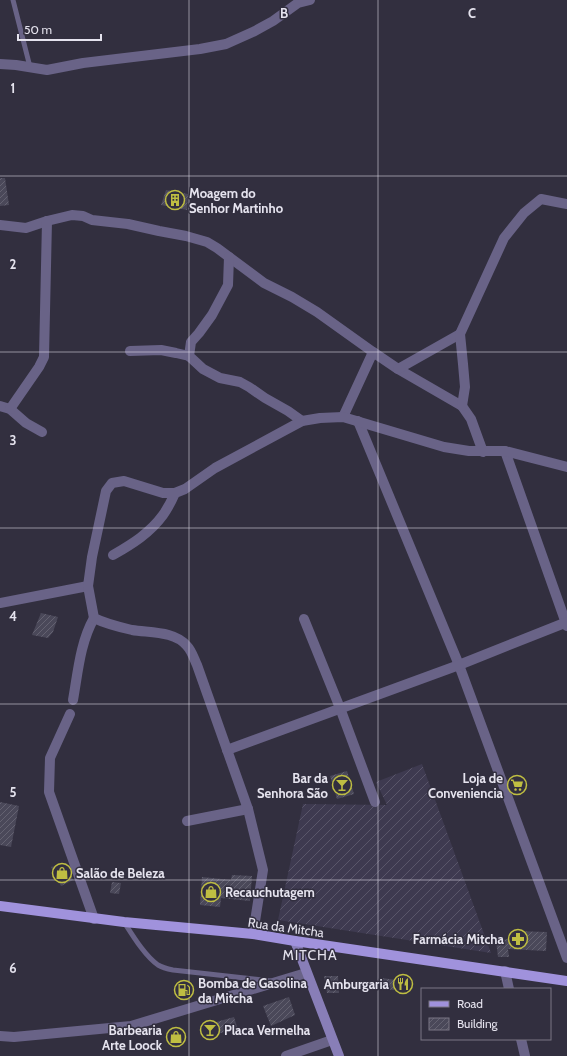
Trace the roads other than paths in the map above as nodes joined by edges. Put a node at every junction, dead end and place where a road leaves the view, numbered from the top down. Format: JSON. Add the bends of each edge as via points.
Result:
{"nodes":[{"id":1,"x":13,"y":0,"type":"edge"},
{"id":2,"x":310,"y":0,"type":"edge"},
{"id":3,"x":298,"y":1,"type":"edge"},
{"id":4,"x":0,"y":64,"type":"edge"},
{"id":5,"x":30,"y":67,"type":"junction"},
{"id":6,"x":567,"y":204,"type":"edge"},
{"id":7,"x":47,"y":221,"type":"junction"},
{"id":8,"x":0,"y":225,"type":"edge"},
{"id":9,"x":229,"y":257,"type":"junction"},
{"id":10,"x":460,"y":334,"type":"junction"},
{"id":11,"x":130,"y":351,"type":"dead end"},
{"id":12,"x":373,"y":352,"type":"junction"},
{"id":13,"x":189,"y":356,"type":"junction"},
{"id":14,"x":398,"y":369,"type":"junction"},
{"id":15,"x":462,"y":406,"type":"junction"},
{"id":16,"x":5,"y":408,"type":"edge"},
{"id":17,"x":343,"y":417,"type":"junction"},
{"id":18,"x":358,"y":421,"type":"junction"},
{"id":19,"x":302,"y":422,"type":"junction"},
{"id":20,"x":42,"y":432,"type":"dead end"},
{"id":21,"x":504,"y":451,"type":"junction"},
{"id":22,"x":483,"y":452,"type":"junction"},
{"id":23,"x":567,"y":467,"type":"edge"},
{"id":24,"x":176,"y":493,"type":"junction"},
{"id":25,"x":113,"y":555,"type":"dead end"},
{"id":26,"x":88,"y":586,"type":"junction"},
{"id":27,"x":0,"y":602,"type":"edge"},
{"id":28,"x":94,"y":618,"type":"junction"},
{"id":29,"x":304,"y":619,"type":"dead end"},
{"id":30,"x":567,"y":624,"type":"edge"},
{"id":31,"x":459,"y":665,"type":"junction"},
{"id":32,"x":73,"y":700,"type":"dead end"},
{"id":33,"x":340,"y":708,"type":"junction"},
{"id":34,"x":70,"y":714,"type":"dead end"},
{"id":35,"x":226,"y":750,"type":"junction"},
{"id":36,"x":375,"y":802,"type":"dead end"},
{"id":37,"x":248,"y":808,"type":"junction"},
{"id":38,"x":187,"y":821,"type":"dead end"},
{"id":39,"x":0,"y":906,"type":"edge"},
{"id":40,"x":94,"y":919,"type":"junction"},
{"id":41,"x":124,"y":922,"type":"junction"},
{"id":42,"x":253,"y":934,"type":"junction"},
{"id":43,"x":294,"y":942,"type":"junction"},
{"id":44,"x":567,"y":958,"type":"edge"},
{"id":45,"x":505,"y":972,"type":"junction"},
{"id":46,"x":306,"y":973,"type":"junction"},
{"id":47,"x":567,"y":981,"type":"edge"},
{"id":48,"x":277,"y":982,"type":"junction"},
{"id":49,"x":509,"y":988,"type":"edge"},
{"id":50,"x":0,"y":1036,"type":"edge"},
{"id":51,"x":332,"y":1040,"type":"junction"},
{"id":52,"x":521,"y":1040,"type":"edge"},
{"id":53,"x":286,"y":1056,"type":"edge"},
{"id":54,"x":339,"y":1056,"type":"edge"},
{"id":55,"x":525,"y":1056,"type":"edge"}],
"edges":[{"from":1,"to":5,"type":"lane"},
{"from":2,"to":3,"type":"street"},
{"from":3,"to":5,"type":"street","via":[[273,21],[226,44],[47,70]]},
{"from":4,"to":5,"type":"street"},
{"from":6,"to":10,"type":"street","via":[[541,199],[524,213],[504,238]]},
{"from":7,"to":8,"type":"street","via":[[26,228]]},
{"from":7,"to":9,"type":"street","via":[[72,215],[128,224],[207,242]]},
{"from":7,"to":16,"type":"street","via":[[44,357],[39,367]]},
{"from":9,"to":12,"type":"street","via":[[264,283],[317,312]]},
{"from":9,"to":13,"type":"street","via":[[228,285],[212,315],[191,342]]},
{"from":10,"to":14,"type":"street"},
{"from":10,"to":15,"type":"street","via":[[465,387]]},
{"from":11,"to":13,"type":"street","via":[[161,350]]},
{"from":12,"to":14,"type":"street"},
{"from":12,"to":17,"type":"street"},
{"from":13,"to":19,"type":"street","via":[[203,369],[220,378],[244,384]]},
{"from":14,"to":15,"type":"street"},
{"from":15,"to":22,"type":"street","via":[[471,419]]},
{"from":16,"to":20,"type":"street"},
{"from":17,"to":18,"type":"street"},
{"from":17,"to":19,"type":"street"},
{"from":18,"to":22,"type":"street","via":[[444,447]]},
{"from":18,"to":31,"type":"street"},
{"from":19,"to":24,"type":"street","via":[[215,468]]},
{"from":21,"to":22,"type":"street"},
{"from":21,"to":23,"type":"street"},
{"from":21,"to":30,"type":"street"},
{"from":24,"to":25,"type":"street","via":[[163,515],[150,529]]},
{"from":24,"to":26,"type":"street","via":[[163,493],[124,481],[112,483],[106,491]]},
{"from":26,"to":27,"type":"street"},
{"from":26,"to":28,"type":"street"},
{"from":28,"to":32,"type":"street","via":[[83,644]]},
{"from":28,"to":35,"type":"street","via":[[131,630],[167,635],[188,646]]},
{"from":29,"to":33,"type":"street"},
{"from":30,"to":31,"type":"street"},
{"from":31,"to":33,"type":"street"},
{"from":31,"to":44,"type":"street"},
{"from":33,"to":35,"type":"street"},
{"from":33,"to":36,"type":"street"},
{"from":34,"to":40,"type":"street","via":[[50,758],[49,792]]},
{"from":35,"to":37,"type":"street"},
{"from":37,"to":38,"type":"street"},
{"from":37,"to":42,"type":"street","via":[[263,870]]},
{"from":39,"to":40,"type":"main road","name":"Rua da Mitcha"},
{"from":40,"to":41,"type":"main road","name":"Rua da Mitcha"},
{"from":41,"to":42,"type":"main road","name":"Rua da Mitcha"},
{"from":41,"to":48,"type":"lane","via":[[152,960],[163,967]]},
{"from":42,"to":43,"type":"main road","name":"Rua da Mitcha"},
{"from":43,"to":45,"type":"main road","name":"Rua da Mitcha"},
{"from":43,"to":46,"type":"main road"},
{"from":45,"to":47,"type":"main road","name":"Rua da Mitcha"},
{"from":45,"to":49,"type":"street"},
{"from":46,"to":48,"type":"street"},
{"from":46,"to":51,"type":"main road"},
{"from":48,"to":50,"type":"street","via":[[131,1026],[14,1037]]},
{"from":51,"to":53,"type":"street"},
{"from":51,"to":54,"type":"main road"},
{"from":52,"to":55,"type":"street"}]}
